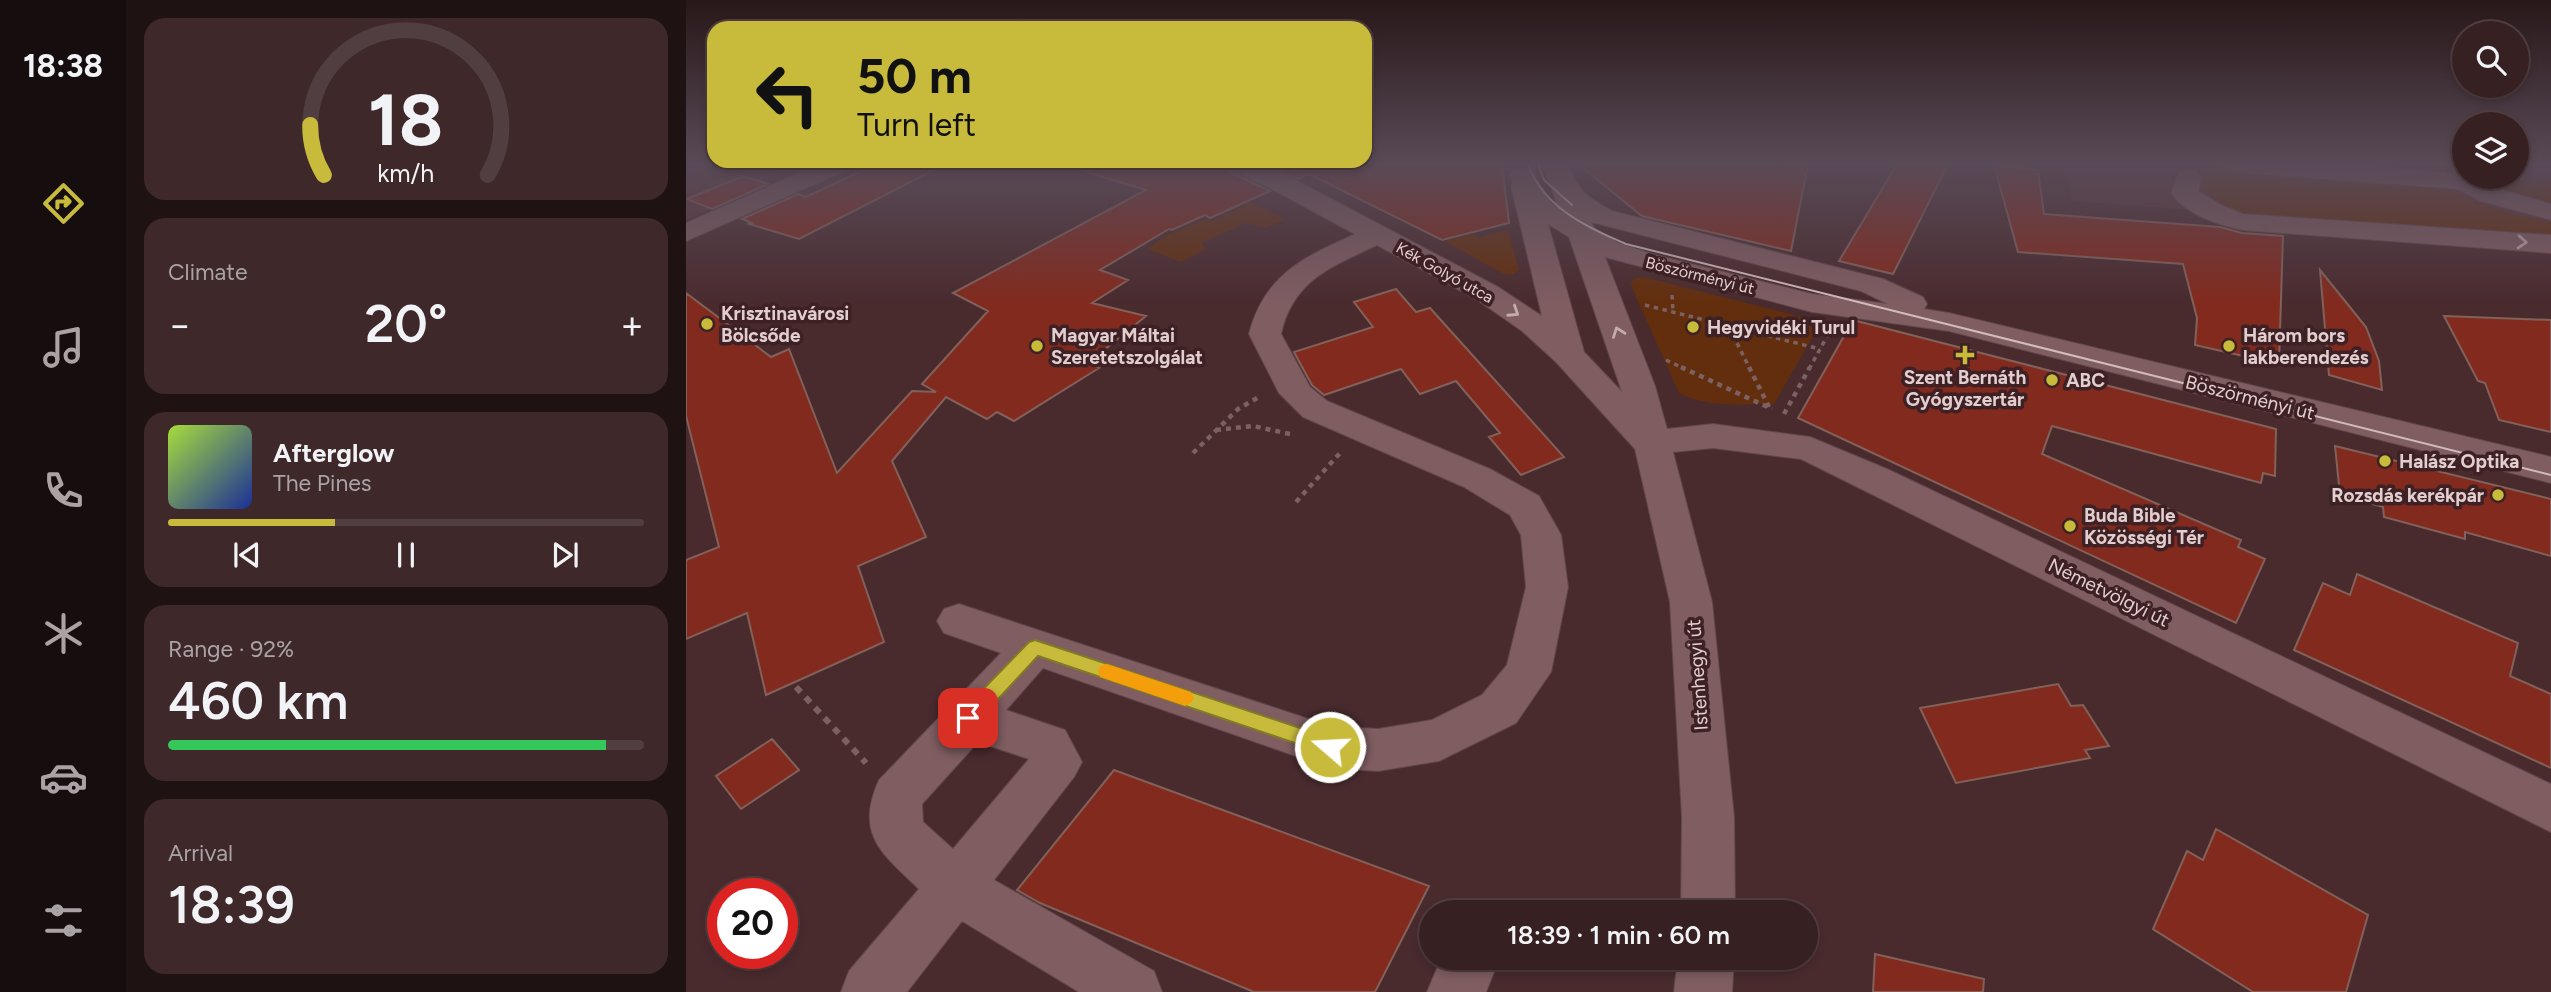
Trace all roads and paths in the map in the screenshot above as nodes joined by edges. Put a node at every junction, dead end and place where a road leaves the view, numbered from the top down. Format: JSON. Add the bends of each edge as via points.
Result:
{"nodes":[{"id":1,"x":737,"y":210,"type":"edge"},
{"id":2,"x":1331,"y":210,"type":"edge"},
{"id":3,"x":1534,"y":210,"type":"edge"},
{"id":4,"x":1566,"y":210,"type":"edge"},
{"id":5,"x":1568,"y":210,"type":"edge"},
{"id":6,"x":1572,"y":210,"type":"edge"},
{"id":7,"x":1575,"y":210,"type":"edge"},
{"id":8,"x":2208,"y":210,"type":"edge"},
{"id":9,"x":686,"y":233,"type":"edge"},
{"id":10,"x":1376,"y":235,"type":"junction"},
{"id":11,"x":2551,"y":244,"type":"edge"},
{"id":12,"x":1645,"y":261,"type":"junction"},
{"id":13,"x":1598,"y":278,"type":"junction"},
{"id":14,"x":1642,"y":304,"type":"dead end"},
{"id":15,"x":1949,"y":322,"type":"junction"},
{"id":16,"x":1728,"y":326,"type":"junction"},
{"id":17,"x":1833,"y":326,"type":"dead end"},
{"id":18,"x":1820,"y":349,"type":"junction"},
{"id":19,"x":1655,"y":354,"type":"dead end"},
{"id":20,"x":1568,"y":355,"type":"junction"},
{"id":21,"x":1291,"y":386,"type":"junction"},
{"id":22,"x":1770,"y":408,"type":"junction"},
{"id":23,"x":1216,"y":430,"type":"junction"},
{"id":24,"x":1648,"y":431,"type":"junction"},
{"id":25,"x":1293,"y":435,"type":"dead end"},
{"id":26,"x":1344,"y":443,"type":"junction"},
{"id":27,"x":1193,"y":453,"type":"dead end"},
{"id":28,"x":2551,"y":470,"type":"edge"},
{"id":29,"x":1296,"y":502,"type":"dead end"},
{"id":30,"x":959,"y":621,"type":"dead end"},
{"id":31,"x":1035,"y":647,"type":"junction"},
{"id":32,"x":796,"y":687,"type":"dead end"},
{"id":33,"x":968,"y":718,"type":"junction"},
{"id":34,"x":897,"y":796,"type":"junction"},
{"id":35,"x":2551,"y":809,"type":"edge"},
{"id":36,"x":956,"y":887,"type":"junction"},
{"id":37,"x":1708,"y":900,"type":"edge"},
{"id":38,"x":1466,"y":970,"type":"edge"},
{"id":39,"x":1705,"y":970,"type":"edge"},
{"id":40,"x":870,"y":992,"type":"edge"},
{"id":41,"x":1133,"y":992,"type":"edge"},
{"id":42,"x":1456,"y":992,"type":"edge"},
{"id":43,"x":1703,"y":992,"type":"edge"}],
"edges":[{"from":1,"to":9,"type":"street"},
{"from":2,"to":10,"type":"street","name":"Kék Golyó utca"},
{"from":3,"to":20,"type":"street","name":"Istenhegyi út"},
{"from":4,"to":24,"type":"street","via":[[1572,285],[1599,359]]},
{"from":5,"to":13,"type":"street","name":"Istenhegyi út"},
{"from":6,"to":12,"type":"street","name":"Böszörményi út","via":[[1608,248]]},
{"from":7,"to":15,"type":"street","via":[[1602,230],[1657,249]]},
{"from":8,"to":11,"type":"street","one_way":true,"via":[[2242,222]]},
{"from":10,"to":20,"type":"street","name":"Kék Golyó utca","one_way":true,"via":[[1487,293]]},
{"from":10,"to":21,"type":"street","via":[[1310,267],[1288,286],[1273,308],[1265,334]]},
{"from":12,"to":13,"type":"street","via":[[1619,260]]},
{"from":12,"to":15,"type":"street","name":"Böszörményi út","via":[[1812,303]]},
{"from":24,"to":13,"type":"street","name":"Istenhegyi út","one_way":true,"via":[[1638,386]]},
{"from":14,"to":16,"type":"path"},
{"from":15,"to":28,"type":"street","name":"Böszörményi út"},
{"from":16,"to":18,"type":"path"},
{"from":16,"to":22,"type":"path"},
{"from":17,"to":18,"type":"path"},
{"from":18,"to":22,"type":"path","via":[[1783,414]]},
{"from":19,"to":22,"type":"path"},
{"from":20,"to":24,"type":"street","name":"Istenhegyi út"},
{"from":21,"to":23,"type":"path","via":[[1238,409]]},
{"from":21,"to":26,"type":"street"},
{"from":23,"to":25,"type":"path","via":[[1248,424]]},
{"from":23,"to":27,"type":"path"},
{"from":24,"to":35,"type":"street","name":"Németvölgyi út","via":[[1810,449]]},
{"from":24,"to":37,"type":"street","name":"Istenhegyi út","via":[[1691,602],[1708,817]]},
{"from":26,"to":29,"type":"path"},
{"from":26,"to":31,"type":"street","via":[[1477,478],[1525,506],[1541,535],[1547,587],[1528,672],[1499,709],[1439,740],[1378,750],[1330,747]]},
{"from":30,"to":31,"type":"street"},
{"from":31,"to":33,"type":"street"},
{"from":32,"to":34,"type":"path"},
{"from":33,"to":34,"type":"street"},
{"from":33,"to":36,"type":"street","via":[[1048,745],[1057,762]]},
{"from":34,"to":36,"type":"street","via":[[897,833]]},
{"from":36,"to":40,"type":"street"},
{"from":36,"to":41,"type":"street"},
{"from":38,"to":42,"type":"street"},
{"from":39,"to":43,"type":"street"}]}
